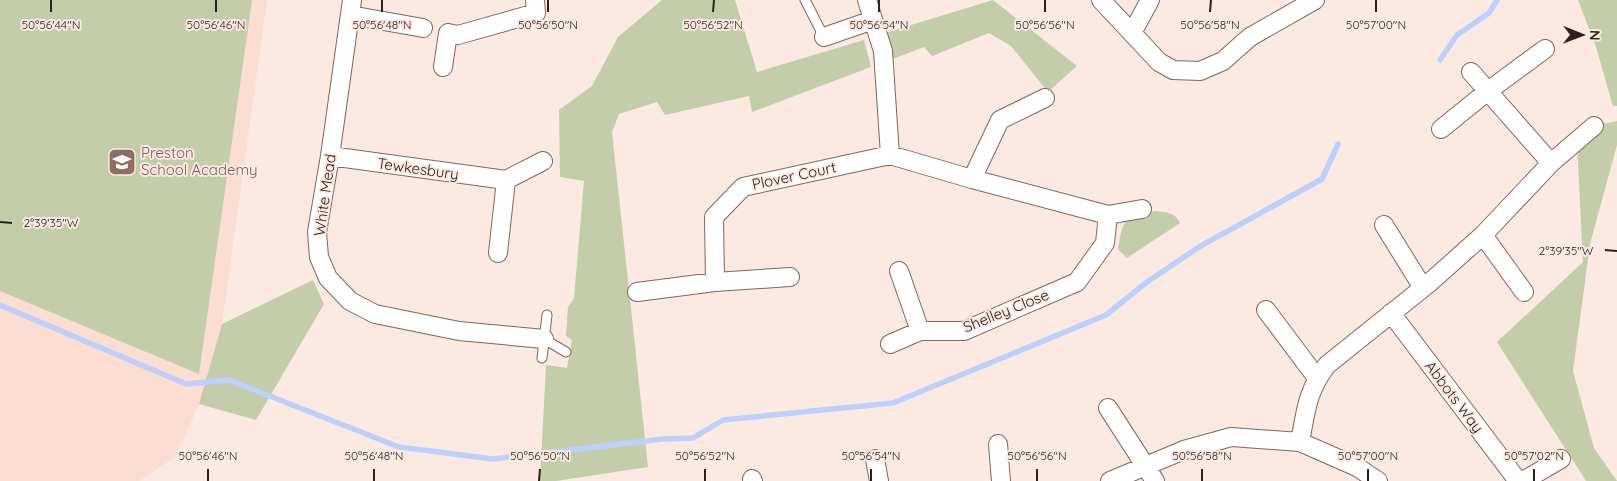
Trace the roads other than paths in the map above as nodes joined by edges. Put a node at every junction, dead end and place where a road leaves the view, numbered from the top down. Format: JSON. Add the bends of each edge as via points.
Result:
{"nodes":[{"id":1,"x":805,"y":0,"type":"edge"},
{"id":2,"x":867,"y":0,"type":"edge"},
{"id":3,"x":1101,"y":0,"type":"edge"},
{"id":4,"x":1150,"y":0,"type":"edge"},
{"id":5,"x":1315,"y":0,"type":"edge"},
{"id":6,"x":535,"y":7,"type":"edge"},
{"id":7,"x":351,"y":8,"type":"edge"},
{"id":8,"x":873,"y":20,"type":"junction"},
{"id":9,"x":436,"y":31,"type":"junction"},
{"id":10,"x":1132,"y":33,"type":"junction"},
{"id":11,"x":824,"y":37,"type":"joint"},
{"id":12,"x":1545,"y":49,"type":"dead end"},
{"id":13,"x":443,"y":67,"type":"dead end"},
{"id":14,"x":1471,"y":72,"type":"dead end"},
{"id":15,"x":1488,"y":91,"type":"junction"},
{"id":16,"x":1045,"y":98,"type":"dead end"},
{"id":17,"x":1594,"y":126,"type":"dead end"},
{"id":18,"x":1441,"y":129,"type":"dead end"},
{"id":19,"x":890,"y":155,"type":"junction"},
{"id":20,"x":330,"y":156,"type":"junction"},
{"id":21,"x":543,"y":161,"type":"dead end"},
{"id":22,"x":1551,"y":163,"type":"junction"},
{"id":23,"x":972,"y":179,"type":"junction"},
{"id":24,"x":506,"y":180,"type":"junction"},
{"id":25,"x":1142,"y":209,"type":"dead end"},
{"id":26,"x":1108,"y":215,"type":"junction"},
{"id":27,"x":1384,"y":225,"type":"dead end"},
{"id":28,"x":1483,"y":235,"type":"junction"},
{"id":29,"x":498,"y":253,"type":"dead end"},
{"id":30,"x":900,"y":271,"type":"dead end"},
{"id":31,"x":790,"y":277,"type":"dead end"},
{"id":32,"x":715,"y":282,"type":"junction"},
{"id":33,"x":1424,"y":288,"type":"junction"},
{"id":34,"x":637,"y":292,"type":"dead end"},
{"id":35,"x":1524,"y":292,"type":"dead end"},
{"id":36,"x":1266,"y":310,"type":"dead end"},
{"id":37,"x":1390,"y":313,"type":"junction"},
{"id":38,"x":547,"y":315,"type":"dead end"},
{"id":39,"x":920,"y":331,"type":"junction"},
{"id":40,"x":544,"y":339,"type":"junction"},
{"id":41,"x":890,"y":344,"type":"dead end"},
{"id":42,"x":566,"y":352,"type":"dead end"},
{"id":43,"x":542,"y":358,"type":"dead end"},
{"id":44,"x":1317,"y":378,"type":"junction"},
{"id":45,"x":1108,"y":408,"type":"dead end"},
{"id":46,"x":1300,"y":442,"type":"junction"},
{"id":47,"x":998,"y":444,"type":"dead end"},
{"id":48,"x":875,"y":459,"type":"dead end"},
{"id":49,"x":1561,"y":459,"type":"dead end"},
{"id":50,"x":1145,"y":466,"type":"junction"},
{"id":51,"x":879,"y":481,"type":"edge"},
{"id":52,"x":1001,"y":481,"type":"edge"},
{"id":53,"x":1110,"y":481,"type":"edge"},
{"id":54,"x":1156,"y":481,"type":"edge"},
{"id":55,"x":1378,"y":481,"type":"edge"},
{"id":56,"x":1518,"y":481,"type":"edge"},
{"id":57,"x":1523,"y":481,"type":"edge"}],
"edges":[{"from":1,"to":11,"type":"lane"},
{"from":2,"to":8,"type":"street"},
{"from":3,"to":10,"type":"street"},
{"from":4,"to":10,"type":"street"},
{"from":5,"to":10,"type":"street","via":[[1250,37],[1222,61],[1200,70],[1173,70],[1159,62]]},
{"from":6,"to":9,"type":"street","via":[[458,35]]},
{"from":7,"to":9,"type":"street"},
{"from":7,"to":20,"type":"street","name":"White Mead"},
{"from":8,"to":11,"type":"street"},
{"from":8,"to":19,"type":"street","via":[[883,51]]},
{"from":9,"to":13,"type":"street"},
{"from":12,"to":15,"type":"street"},
{"from":14,"to":15,"type":"street"},
{"from":15,"to":18,"type":"street"},
{"from":15,"to":22,"type":"street"},
{"from":16,"to":23,"type":"street","via":[[1000,120]]},
{"from":17,"to":22,"type":"street"},
{"from":19,"to":23,"type":"street"},
{"from":19,"to":32,"type":"street","name":"Plover Court","via":[[742,187],[714,218]]},
{"from":20,"to":24,"type":"street","name":"Tewkesbury"},
{"from":20,"to":40,"type":"street","name":"White Mead","via":[[317,232],[319,257],[328,278],[350,301],[375,314],[459,331]]},
{"from":21,"to":24,"type":"street"},
{"from":22,"to":28,"type":"street"},
{"from":23,"to":26,"type":"street"},
{"from":24,"to":29,"type":"street"},
{"from":25,"to":26,"type":"street"},
{"from":26,"to":39,"type":"street","name":"Shelley Close","via":[[1106,243],[1077,282],[964,331]]},
{"from":27,"to":33,"type":"street"},
{"from":28,"to":33,"type":"street"},
{"from":28,"to":35,"type":"street"},
{"from":30,"to":39,"type":"street"},
{"from":31,"to":32,"type":"street"},
{"from":32,"to":34,"type":"street"},
{"from":33,"to":37,"type":"street"},
{"from":36,"to":44,"type":"street"},
{"from":37,"to":44,"type":"street","via":[[1327,365]]},
{"from":37,"to":56,"type":"street","name":"Abbots Way"},
{"from":38,"to":40,"type":"lane"},
{"from":39,"to":41,"type":"street"},
{"from":40,"to":42,"type":"lane"},
{"from":40,"to":43,"type":"lane"},
{"from":44,"to":46,"type":"street"},
{"from":45,"to":50,"type":"street"},
{"from":46,"to":50,"type":"street","via":[[1231,437],[1184,450]]},
{"from":46,"to":55,"type":"street","via":[[1356,467]]},
{"from":47,"to":52,"type":"street"},
{"from":48,"to":51,"type":"street"},
{"from":49,"to":57,"type":"street"},
{"from":50,"to":53,"type":"street"},
{"from":50,"to":54,"type":"street"}]}
